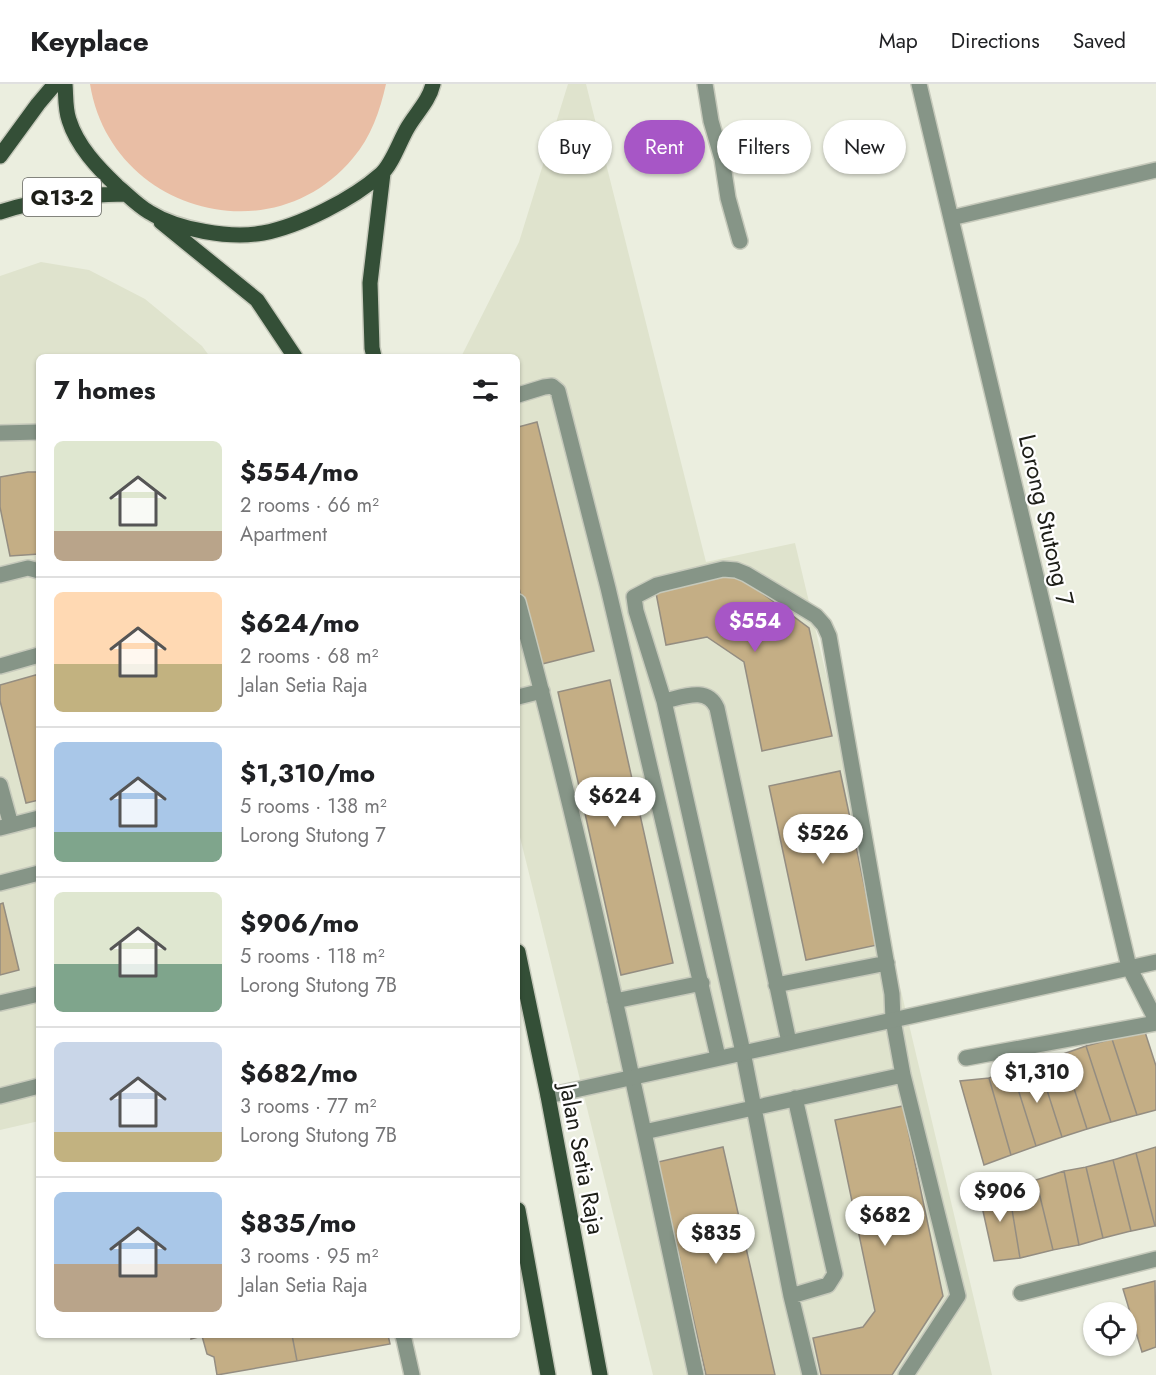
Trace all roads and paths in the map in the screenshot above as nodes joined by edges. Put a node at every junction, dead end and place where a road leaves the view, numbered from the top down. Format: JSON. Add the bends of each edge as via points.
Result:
{"nodes":[{"id":1,"x":55,"y":84,"type":"edge"},
{"id":2,"x":65,"y":84,"type":"edge"},
{"id":3,"x":705,"y":84,"type":"edge"},
{"id":4,"x":919,"y":84,"type":"edge"},
{"id":5,"x":434,"y":88,"type":"edge"},
{"id":6,"x":0,"y":156,"type":"edge"},
{"id":7,"x":1156,"y":170,"type":"edge"},
{"id":8,"x":382,"y":173,"type":"junction"},
{"id":9,"x":126,"y":194,"type":"junction"},
{"id":10,"x":147,"y":211,"type":"junction"},
{"id":11,"x":0,"y":212,"type":"edge"},
{"id":12,"x":951,"y":218,"type":"junction"},
{"id":13,"x":740,"y":241,"type":"dead end"},
{"id":14,"x":293,"y":354,"type":"edge"},
{"id":15,"x":374,"y":354,"type":"edge"},
{"id":16,"x":520,"y":394,"type":"edge"},
{"id":17,"x":36,"y":432,"type":"edge"},
{"id":18,"x":0,"y":433,"type":"edge"},
{"id":19,"x":36,"y":570,"type":"edge"},
{"id":20,"x":0,"y":575,"type":"edge"},
{"id":21,"x":520,"y":609,"type":"edge"},
{"id":22,"x":36,"y":656,"type":"edge"},
{"id":23,"x":0,"y":666,"type":"edge"},
{"id":24,"x":542,"y":691,"type":"junction"},
{"id":25,"x":520,"y":696,"type":"edge"},
{"id":26,"x":664,"y":701,"type":"junction"},
{"id":27,"x":0,"y":785,"type":"edge"},
{"id":28,"x":36,"y":819,"type":"edge"},
{"id":29,"x":6,"y":826,"type":"edge"},
{"id":30,"x":36,"y":874,"type":"edge"},
{"id":31,"x":0,"y":883,"type":"edge"},
{"id":32,"x":520,"y":962,"type":"edge"},
{"id":33,"x":1156,"y":962,"type":"edge"},
{"id":34,"x":887,"y":963,"type":"junction"},
{"id":35,"x":1129,"y":967,"type":"junction"},
{"id":36,"x":702,"y":983,"type":"junction"},
{"id":37,"x":776,"y":985,"type":"junction"},
{"id":38,"x":36,"y":995,"type":"edge"},
{"id":39,"x":615,"y":1001,"type":"junction"},
{"id":40,"x":0,"y":1003,"type":"edge"},
{"id":41,"x":893,"y":1020,"type":"junction"},
{"id":42,"x":1156,"y":1022,"type":"edge"},
{"id":43,"x":789,"y":1042,"type":"junction"},
{"id":44,"x":743,"y":1052,"type":"junction"},
{"id":45,"x":718,"y":1057,"type":"junction"},
{"id":46,"x":966,"y":1058,"type":"dead end"},
{"id":47,"x":903,"y":1075,"type":"junction"},
{"id":48,"x":631,"y":1077,"type":"junction"},
{"id":49,"x":36,"y":1087,"type":"edge"},
{"id":50,"x":0,"y":1096,"type":"edge"},
{"id":51,"x":548,"y":1096,"type":"junction"},
{"id":52,"x":795,"y":1098,"type":"junction"},
{"id":53,"x":755,"y":1107,"type":"junction"},
{"id":54,"x":644,"y":1132,"type":"junction"},
{"id":55,"x":520,"y":1221,"type":"edge"},
{"id":56,"x":1156,"y":1259,"type":"edge"},
{"id":57,"x":1021,"y":1293,"type":"dead end"},
{"id":58,"x":791,"y":1296,"type":"junction"},
{"id":59,"x":404,"y":1338,"type":"edge"},
{"id":60,"x":412,"y":1375,"type":"edge"},
{"id":61,"x":548,"y":1375,"type":"edge"},
{"id":62,"x":600,"y":1375,"type":"edge"},
{"id":63,"x":696,"y":1375,"type":"edge"},
{"id":64,"x":810,"y":1375,"type":"edge"},
{"id":65,"x":906,"y":1375,"type":"edge"}],
"edges":[{"from":1,"to":6,"type":"main road","number":"Q13-2"},
{"from":2,"to":9,"type":"main road","via":[[69,120],[85,151]]},
{"from":3,"to":13,"type":"street"},
{"from":4,"to":12,"type":"street","name":"Lorong Stutong 7"},
{"from":5,"to":8,"type":"main road"},
{"from":7,"to":12,"type":"street"},
{"from":8,"to":10,"type":"main road","via":[[317,214],[262,233],[198,230]]},
{"from":8,"to":15,"type":"main road","via":[[370,283]]},
{"from":9,"to":10,"type":"main road"},
{"from":9,"to":11,"type":"main road","number":"Q13-2","via":[[64,197]]},
{"from":10,"to":14,"type":"main road","via":[[257,300]]},
{"from":12,"to":35,"type":"street","name":"Lorong Stutong 7"},
{"from":16,"to":36,"type":"street","via":[[552,386],[558,391]]},
{"from":17,"to":18,"type":"street"},
{"from":19,"to":20,"type":"street","via":[[28,568]]},
{"from":21,"to":24,"type":"street"},
{"from":22,"to":23,"type":"street"},
{"from":24,"to":25,"type":"street"},
{"from":24,"to":39,"type":"street"},
{"from":26,"to":34,"type":"street","via":[[639,626],[634,597],[657,585],[723,569],[736,570],[816,616],[824,625]]},
{"from":26,"to":37,"type":"street","via":[[703,694],[717,708]]},
{"from":26,"to":44,"type":"street"},
{"from":27,"to":29,"type":"street"},
{"from":28,"to":29,"type":"street"},
{"from":30,"to":31,"type":"street"},
{"from":32,"to":51,"type":"main road","name":"Jalan Setia Raja"},
{"from":33,"to":35,"type":"street"},
{"from":34,"to":37,"type":"street"},
{"from":34,"to":41,"type":"street"},
{"from":35,"to":41,"type":"street"},
{"from":35,"to":42,"type":"street","name":"Lorong Stutong 7"},
{"from":36,"to":39,"type":"street"},
{"from":36,"to":45,"type":"street"},
{"from":37,"to":43,"type":"street"},
{"from":38,"to":40,"type":"street"},
{"from":39,"to":48,"type":"street"},
{"from":41,"to":43,"type":"street"},
{"from":41,"to":47,"type":"street"},
{"from":42,"to":46,"type":"street"},
{"from":43,"to":44,"type":"street"},
{"from":44,"to":45,"type":"street"},
{"from":44,"to":53,"type":"street"},
{"from":45,"to":48,"type":"street"},
{"from":47,"to":52,"type":"street"},
{"from":47,"to":65,"type":"street","via":[[958,1296]]},
{"from":48,"to":51,"type":"street"},
{"from":48,"to":54,"type":"street"},
{"from":49,"to":50,"type":"street"},
{"from":51,"to":62,"type":"main road","name":"Jalan Setia Raja"},
{"from":52,"to":53,"type":"street"},
{"from":52,"to":58,"type":"street","via":[[836,1274],[828,1285]]},
{"from":53,"to":54,"type":"street"},
{"from":53,"to":58,"type":"street"},
{"from":54,"to":63,"type":"street"},
{"from":55,"to":61,"type":"main road"},
{"from":56,"to":57,"type":"street"},
{"from":58,"to":64,"type":"street"},
{"from":59,"to":60,"type":"street"}]}
